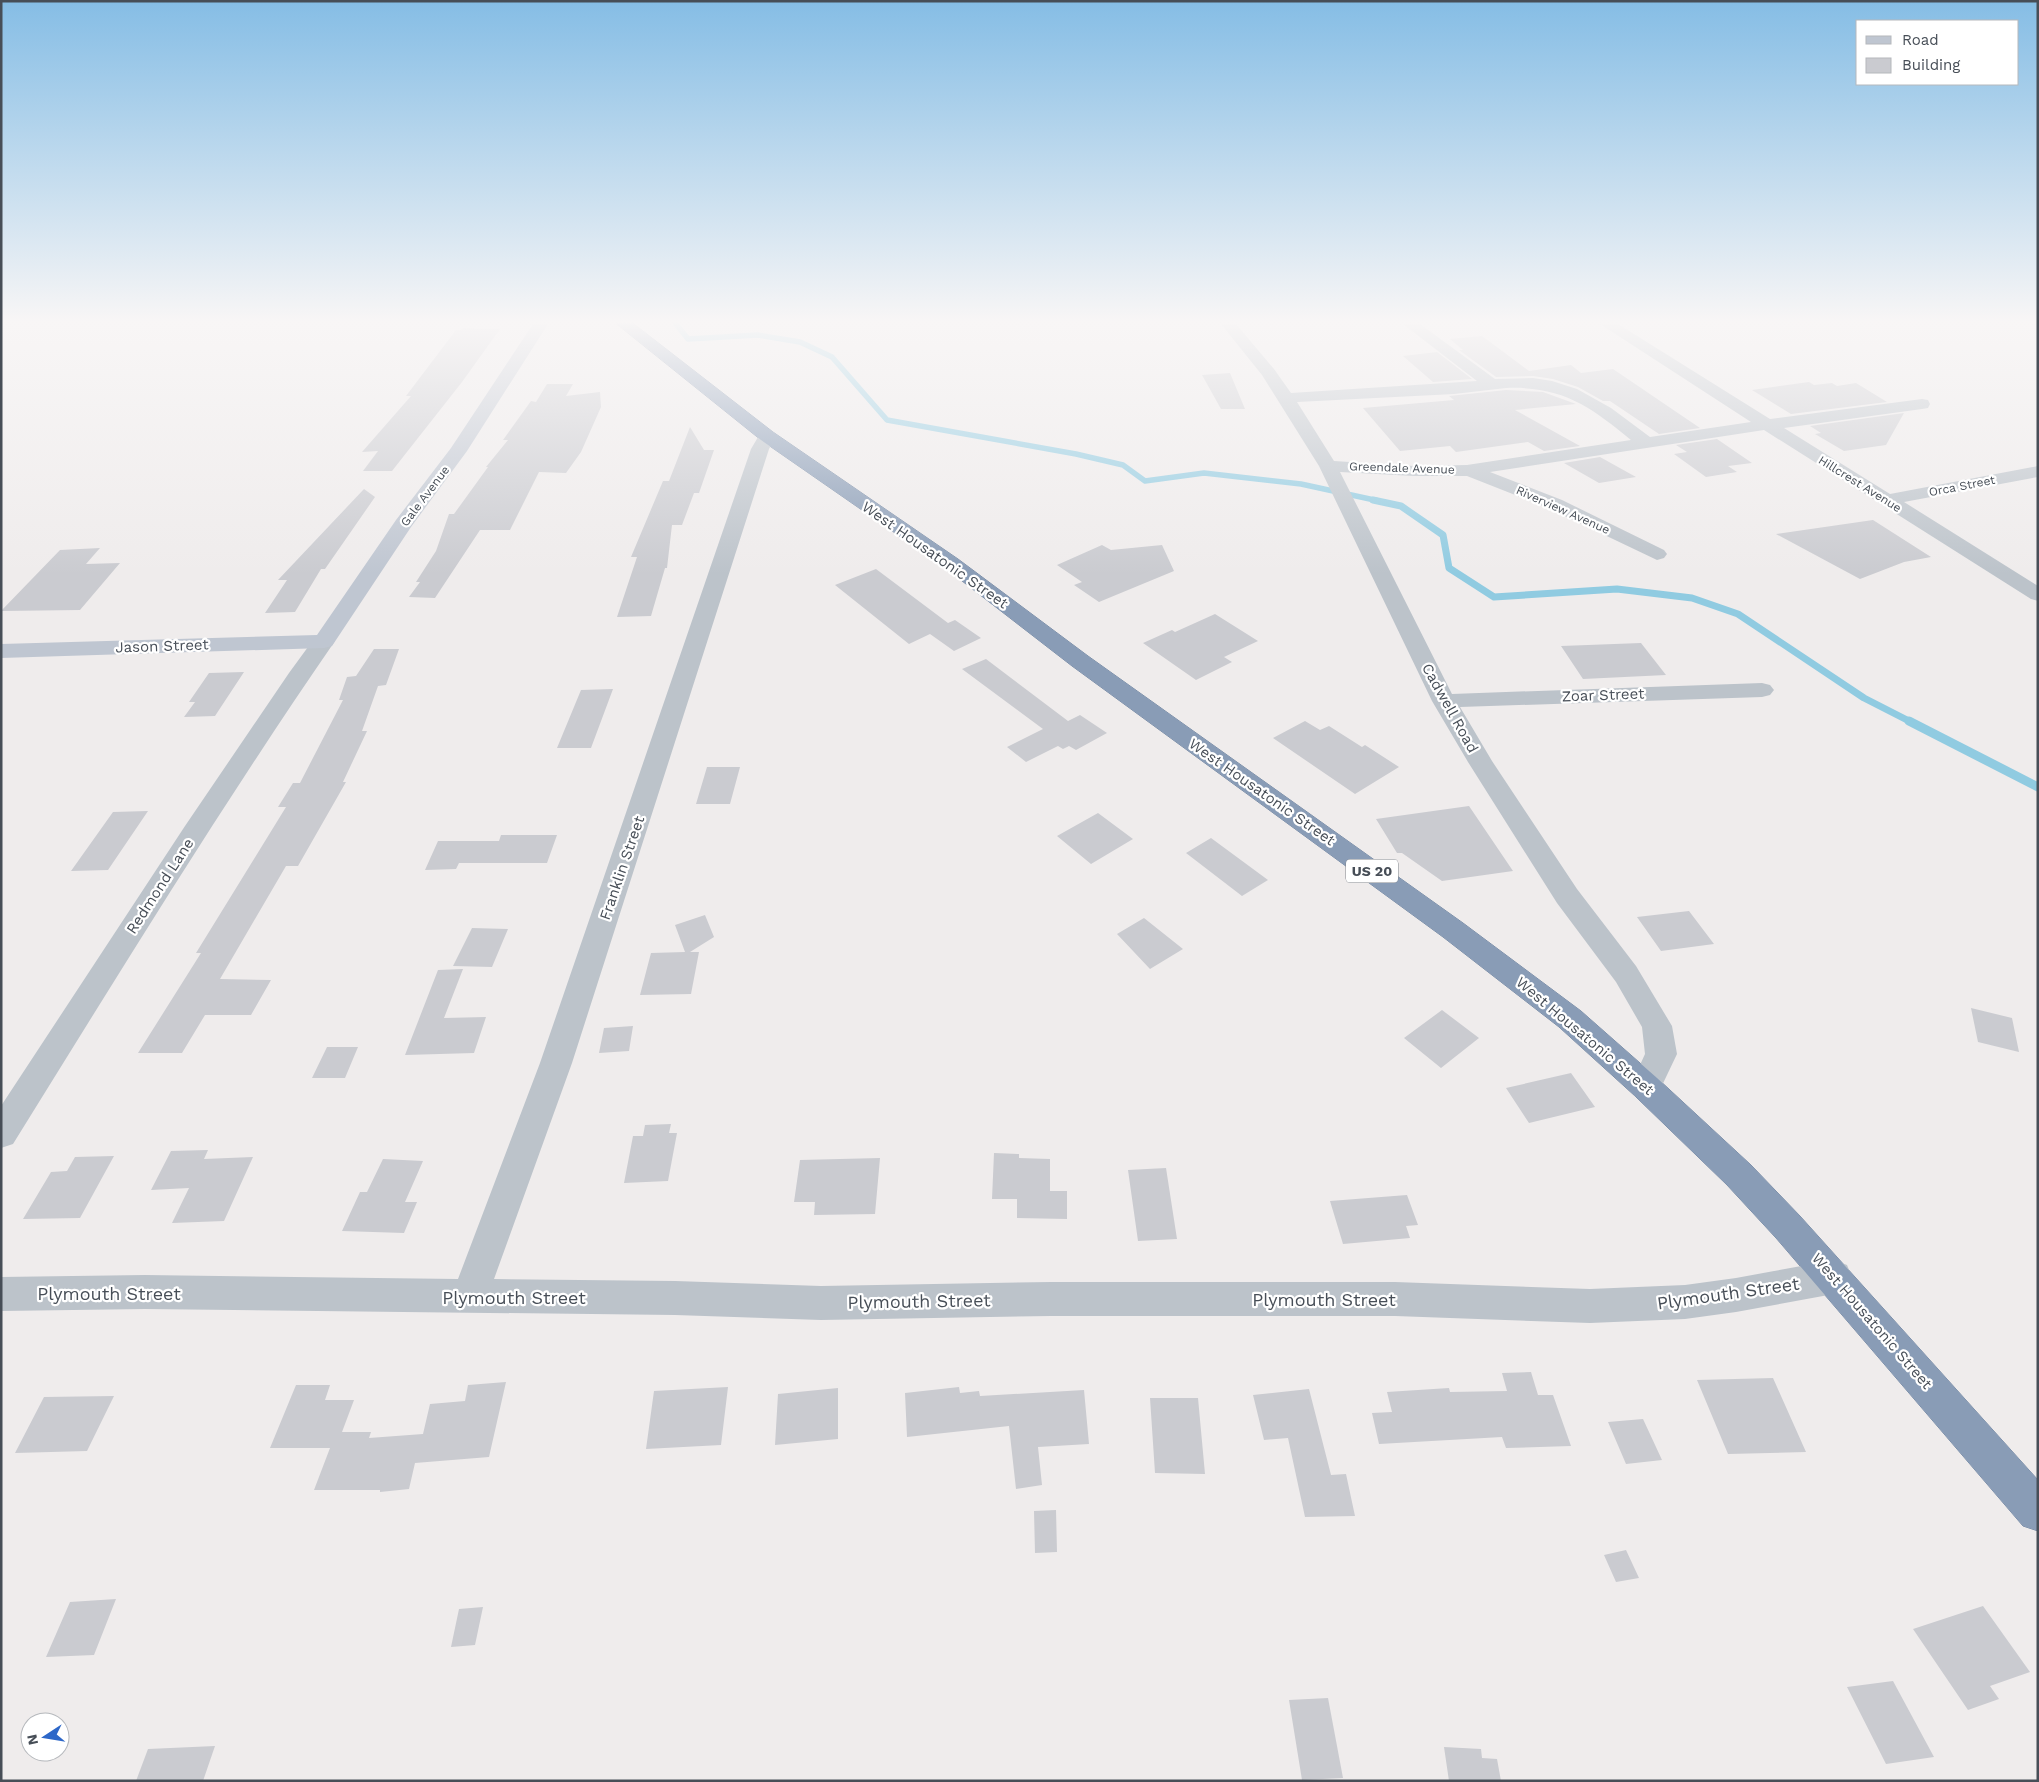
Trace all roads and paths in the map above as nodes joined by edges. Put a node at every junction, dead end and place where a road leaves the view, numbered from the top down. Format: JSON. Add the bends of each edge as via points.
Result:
{"nodes":[{"id":1,"x":487,"y":407,"type":"edge"},
{"id":2,"x":730,"y":407,"type":"edge"},
{"id":3,"x":1292,"y":407,"type":"edge"},
{"id":4,"x":1596,"y":407,"type":"edge"},
{"id":5,"x":1738,"y":407,"type":"edge"},
{"id":6,"x":1899,"y":407,"type":"edge"},
{"id":7,"x":1766,"y":425,"type":"junction"},
{"id":8,"x":767,"y":436,"type":"junction"},
{"id":9,"x":1646,"y":443,"type":"junction"},
{"id":10,"x":1328,"y":466,"type":"junction"},
{"id":11,"x":1467,"y":470,"type":"junction"},
{"id":12,"x":2038,"y":471,"type":"edge"},
{"id":13,"x":1886,"y":500,"type":"junction"},
{"id":14,"x":1657,"y":554,"type":"dead end"},
{"id":15,"x":2035,"y":591,"type":"edge"},
{"id":16,"x":324,"y":641,"type":"junction"},
{"id":17,"x":1,"y":651,"type":"edge"},
{"id":18,"x":1762,"y":690,"type":"dead end"},
{"id":19,"x":1444,"y":701,"type":"junction"},
{"id":20,"x":1646,"y":1087,"type":"junction"},
{"id":21,"x":1,"y":1134,"type":"edge"},
{"id":22,"x":1834,"y":1277,"type":"junction"},
{"id":23,"x":1,"y":1294,"type":"edge"},
{"id":24,"x":469,"y":1297,"type":"junction"},
{"id":25,"x":2038,"y":1511,"type":"edge"}],
"edges":[{"from":1,"to":16,"type":"street","name":"Gale Avenue"},
{"from":2,"to":8,"type":"highway","name":"West Housatonic Street","number":"US 20"},
{"from":3,"to":10,"type":"street","name":"Cadwell Road"},
{"from":4,"to":9,"type":"street"},
{"from":5,"to":7,"type":"street","name":"Hillcrest Avenue"},
{"from":6,"to":7,"type":"street","name":"Greendale Avenue"},
{"from":7,"to":9,"type":"street","name":"Greendale Avenue"},
{"from":7,"to":13,"type":"street","name":"Hillcrest Avenue"},
{"from":8,"to":20,"type":"highway","name":"West Housatonic Street","number":"US 20","via":[[951,563],[1080,661],[1453,930],[1570,1019]]},
{"from":8,"to":24,"type":"street","name":"Franklin Street","via":[[556,1063]]},
{"from":9,"to":11,"type":"street","name":"Greendale Avenue"},
{"from":10,"to":11,"type":"street","name":"Greendale Avenue","via":[[1414,471]]},
{"from":10,"to":19,"type":"street","name":"Cadwell Road"},
{"from":11,"to":14,"type":"street","name":"Riverview Avenue","via":[[1555,504]]},
{"from":12,"to":13,"type":"street","name":"Orca Street"},
{"from":13,"to":15,"type":"street","name":"Hillcrest Avenue"},
{"from":16,"to":17,"type":"street","name":"Jason Street"},
{"from":16,"to":21,"type":"street","name":"Redmond Lane","via":[[194,832]]},
{"from":18,"to":19,"type":"street","name":"Zoar Street"},
{"from":19,"to":20,"type":"street","name":"Cadwell Road","via":[[1566,896],[1626,974],[1657,1026],[1660,1054]]},
{"from":20,"to":22,"type":"highway","name":"West Housatonic Street","number":"US 20","via":[[1739,1175]]},
{"from":22,"to":24,"type":"street","name":"Plymouth Street","via":[[1685,1302],[1590,1306],[1395,1299],[1060,1298],[822,1303],[675,1298]]},
{"from":22,"to":25,"type":"highway","name":"West Housatonic Street","number":"US 20"},
{"from":23,"to":24,"type":"street","name":"Plymouth Street","via":[[155,1292]]}]}
